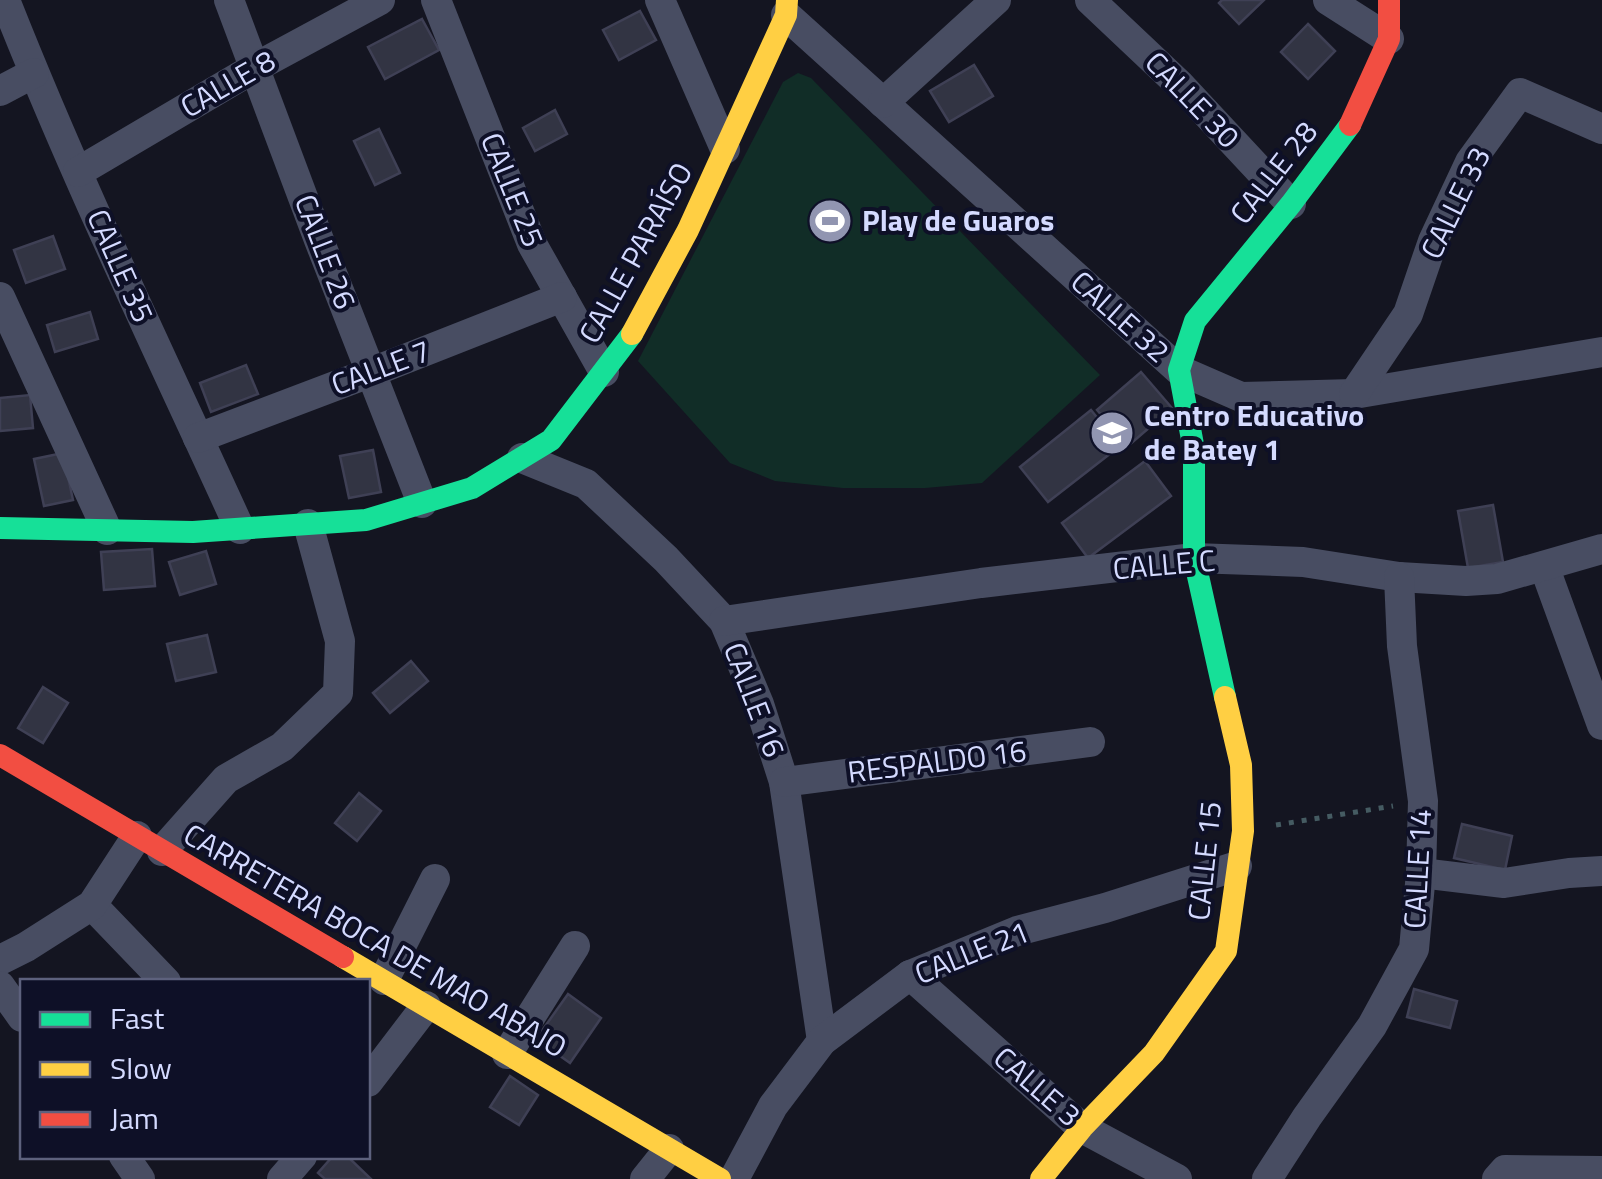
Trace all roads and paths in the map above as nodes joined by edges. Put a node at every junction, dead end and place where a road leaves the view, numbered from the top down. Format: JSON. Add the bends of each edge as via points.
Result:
{"nodes":[{"id":1,"x":5,"y":0,"type":"edge"},
{"id":2,"x":230,"y":0,"type":"edge"},
{"id":3,"x":380,"y":0,"type":"edge"},
{"id":4,"x":436,"y":0,"type":"edge"},
{"id":5,"x":660,"y":0,"type":"edge"},
{"id":6,"x":996,"y":0,"type":"edge"},
{"id":7,"x":1090,"y":0,"type":"edge"},
{"id":8,"x":1328,"y":0,"type":"edge"},
{"id":9,"x":1390,"y":0,"type":"edge"},
{"id":10,"x":786,"y":8,"type":"edge"},
{"id":11,"x":1390,"y":39,"type":"junction"},
{"id":12,"x":256,"y":67,"type":"junction"},
{"id":13,"x":34,"y":73,"type":"junction"},
{"id":14,"x":0,"y":91,"type":"edge"},
{"id":15,"x":883,"y":103,"type":"junction"},
{"id":16,"x":1602,"y":129,"type":"edge"},
{"id":17,"x":725,"y":149,"type":"junction"},
{"id":18,"x":78,"y":172,"type":"junction"},
{"id":19,"x":1291,"y":204,"type":"junction"},
{"id":20,"x":562,"y":296,"type":"junction"},
{"id":21,"x":0,"y":297,"type":"edge"},
{"id":22,"x":1602,"y":352,"type":"edge"},
{"id":23,"x":1178,"y":370,"type":"junction"},
{"id":24,"x":372,"y":372,"type":"junction"},
{"id":25,"x":604,"y":372,"type":"junction"},
{"id":26,"x":1354,"y":394,"type":"junction"},
{"id":27,"x":198,"y":438,"type":"junction"},
{"id":28,"x":522,"y":458,"type":"junction"},
{"id":29,"x":422,"y":503,"type":"junction"},
{"id":30,"x":308,"y":524,"type":"junction"},
{"id":31,"x":0,"y":528,"type":"edge"},
{"id":32,"x":240,"y":529,"type":"junction"},
{"id":33,"x":106,"y":530,"type":"junction"},
{"id":34,"x":1602,"y":549,"type":"edge"},
{"id":35,"x":1194,"y":558,"type":"junction"},
{"id":36,"x":1544,"y":566,"type":"junction"},
{"id":37,"x":1398,"y":577,"type":"junction"},
{"id":38,"x":724,"y":621,"type":"junction"},
{"id":39,"x":1602,"y":725,"type":"edge"},
{"id":40,"x":1090,"y":742,"type":"dead end"},
{"id":41,"x":0,"y":755,"type":"edge"},
{"id":42,"x":784,"y":782,"type":"junction"},
{"id":43,"x":1422,"y":801,"type":"junction"},
{"id":44,"x":1244,"y":831,"type":"junction"},
{"id":45,"x":150,"y":843,"type":"junction"},
{"id":46,"x":1238,"y":866,"type":"junction"},
{"id":47,"x":1602,"y":871,"type":"edge"},
{"id":48,"x":1421,"y":873,"type":"junction"},
{"id":49,"x":435,"y":878,"type":"dead end"},
{"id":50,"x":92,"y":905,"type":"junction"},
{"id":51,"x":575,"y":946,"type":"dead end"},
{"id":52,"x":0,"y":960,"type":"edge"},
{"id":53,"x":910,"y":975,"type":"junction"},
{"id":54,"x":163,"y":979,"type":"edge"},
{"id":55,"x":384,"y":980,"type":"junction"},
{"id":56,"x":0,"y":986,"type":"edge"},
{"id":57,"x":426,"y":1006,"type":"junction"},
{"id":58,"x":20,"y":1014,"type":"edge"},
{"id":59,"x":822,"y":1041,"type":"junction"},
{"id":60,"x":506,"y":1054,"type":"junction"},
{"id":61,"x":370,"y":1079,"type":"edge"},
{"id":62,"x":1082,"y":1128,"type":"junction"},
{"id":63,"x":669,"y":1149,"type":"junction"},
{"id":64,"x":299,"y":1159,"type":"edge"},
{"id":65,"x":1602,"y":1171,"type":"edge"},
{"id":66,"x":282,"y":1179,"type":"edge"},
{"id":67,"x":646,"y":1179,"type":"edge"},
{"id":68,"x":720,"y":1179,"type":"edge"},
{"id":69,"x":734,"y":1179,"type":"edge"},
{"id":70,"x":1041,"y":1179,"type":"edge"},
{"id":71,"x":1177,"y":1179,"type":"edge"},
{"id":72,"x":1267,"y":1179,"type":"edge"},
{"id":73,"x":1497,"y":1179,"type":"edge"}],
"edges":[{"from":1,"to":13,"type":"street","name":"CALLE 35"},
{"from":2,"to":12,"type":"street","name":"CALLE 26"},
{"from":3,"to":12,"type":"street","name":"CALLE 8"},
{"from":4,"to":20,"type":"street","name":"CALLE 25","via":[[532,244]]},
{"from":5,"to":17,"type":"street"},
{"from":6,"to":15,"type":"street"},
{"from":7,"to":19,"type":"street","name":"CALLE 30"},
{"from":8,"to":11,"type":"street"},
{"from":9,"to":11,"type":"street","name":"CALLE 28"},
{"from":10,"to":15,"type":"street","name":"CALLE 32"},
{"from":10,"to":17,"type":"street","name":"CALLE PARAÍSO"},
{"from":11,"to":19,"type":"street","name":"CALLE 28","via":[[1354,119]]},
{"from":12,"to":18,"type":"street","name":"CALLE 8"},
{"from":12,"to":24,"type":"street","name":"CALLE 26"},
{"from":13,"to":14,"type":"street"},
{"from":13,"to":18,"type":"street","name":"CALLE 35"},
{"from":15,"to":23,"type":"street","name":"CALLE 32"},
{"from":16,"to":26,"type":"street","name":"CALLE 33","via":[[1520,93],[1470,162],[1408,314]]},
{"from":17,"to":25,"type":"street","name":"CALLE PARAÍSO","via":[[630,338]]},
{"from":18,"to":27,"type":"street","name":"CALLE 35"},
{"from":19,"to":23,"type":"street","name":"CALLE 28","via":[[1195,320]]},
{"from":20,"to":24,"type":"street","name":"CALLE 7"},
{"from":20,"to":25,"type":"street","name":"CALLE 25"},
{"from":21,"to":33,"type":"street"},
{"from":22,"to":26,"type":"street","name":"CALLE 32"},
{"from":23,"to":26,"type":"street","name":"CALLE 32","via":[[1240,397]]},
{"from":23,"to":35,"type":"street","name":"CALLE 15","via":[[1194,450]]},
{"from":24,"to":27,"type":"street","name":"CALLE 7"},
{"from":24,"to":29,"type":"street","name":"CALLE 26"},
{"from":25,"to":28,"type":"street","name":"CALLE PARAÍSO","via":[[551,440]]},
{"from":27,"to":32,"type":"street","name":"CALLE 35"},
{"from":28,"to":29,"type":"street","name":"CALLE PARAÍSO","via":[[472,488]]},
{"from":28,"to":38,"type":"street","name":"CALLE 16","via":[[586,484]]},
{"from":29,"to":30,"type":"street","name":"CALLE PARAÍSO","via":[[366,520]]},
{"from":30,"to":32,"type":"street","name":"CALLE PARAÍSO"},
{"from":30,"to":45,"type":"street","via":[[340,641],[338,694],[282,748],[226,779]]},
{"from":31,"to":33,"type":"street","name":"CALLE PARAÍSO"},
{"from":32,"to":33,"type":"street","name":"CALLE PARAÍSO"},
{"from":34,"to":36,"type":"street","name":"CALLE C"},
{"from":35,"to":37,"type":"street","name":"CALLE C","via":[[1303,562]]},
{"from":35,"to":38,"type":"street","name":"CALLE C"},
{"from":35,"to":44,"type":"street","name":"CALLE 15","via":[[1241,765]]},
{"from":36,"to":37,"type":"street","name":"CALLE C","via":[[1466,582]]},
{"from":36,"to":39,"type":"street"},
{"from":37,"to":43,"type":"street","name":"CALLE 14"},
{"from":38,"to":42,"type":"street","name":"CALLE 16"},
{"from":40,"to":42,"type":"street","name":"RESPALDO 16"},
{"from":41,"to":45,"type":"street","name":"CARRETERA BOCA DE MAO ABAJO"},
{"from":42,"to":59,"type":"street","name":"CALLE 16"},
{"from":43,"to":44,"type":"path"},
{"from":43,"to":48,"type":"street","name":"CALLE 14"},
{"from":44,"to":46,"type":"street","name":"CALLE 15"},
{"from":45,"to":50,"type":"street"},
{"from":45,"to":55,"type":"street","name":"CARRETERA BOCA DE MAO ABAJO"},
{"from":46,"to":53,"type":"street","name":"CALLE 21","via":[[1017,931]]},
{"from":46,"to":62,"type":"street","name":"CALLE 15","via":[[1226,952],[1154,1053]]},
{"from":47,"to":48,"type":"street","via":[[1504,882]]},
{"from":48,"to":72,"type":"street","name":"CALLE 14","via":[[1414,949],[1372,1026]]},
{"from":49,"to":55,"type":"street"},
{"from":50,"to":52,"type":"street"},
{"from":50,"to":54,"type":"street"},
{"from":51,"to":60,"type":"street"},
{"from":53,"to":59,"type":"street","name":"CALLE 21"},
{"from":53,"to":62,"type":"street","name":"CALLE 3"},
{"from":55,"to":57,"type":"street","name":"CARRETERA BOCA DE MAO ABAJO"},
{"from":56,"to":58,"type":"street"},
{"from":57,"to":60,"type":"street","name":"CARRETERA BOCA DE MAO ABAJO"},
{"from":57,"to":61,"type":"street"},
{"from":59,"to":69,"type":"street","name":"CALLE 21","via":[[773,1106]]},
{"from":60,"to":63,"type":"street","name":"CARRETERA BOCA DE MAO ABAJO"},
{"from":62,"to":70,"type":"street","name":"CALLE 15"},
{"from":62,"to":71,"type":"street","name":"CALLE 3"},
{"from":63,"to":67,"type":"street"},
{"from":63,"to":68,"type":"street","name":"CARRETERA BOCA DE MAO ABAJO"},
{"from":64,"to":66,"type":"street"},
{"from":65,"to":73,"type":"street","via":[[1505,1170]]}]}
